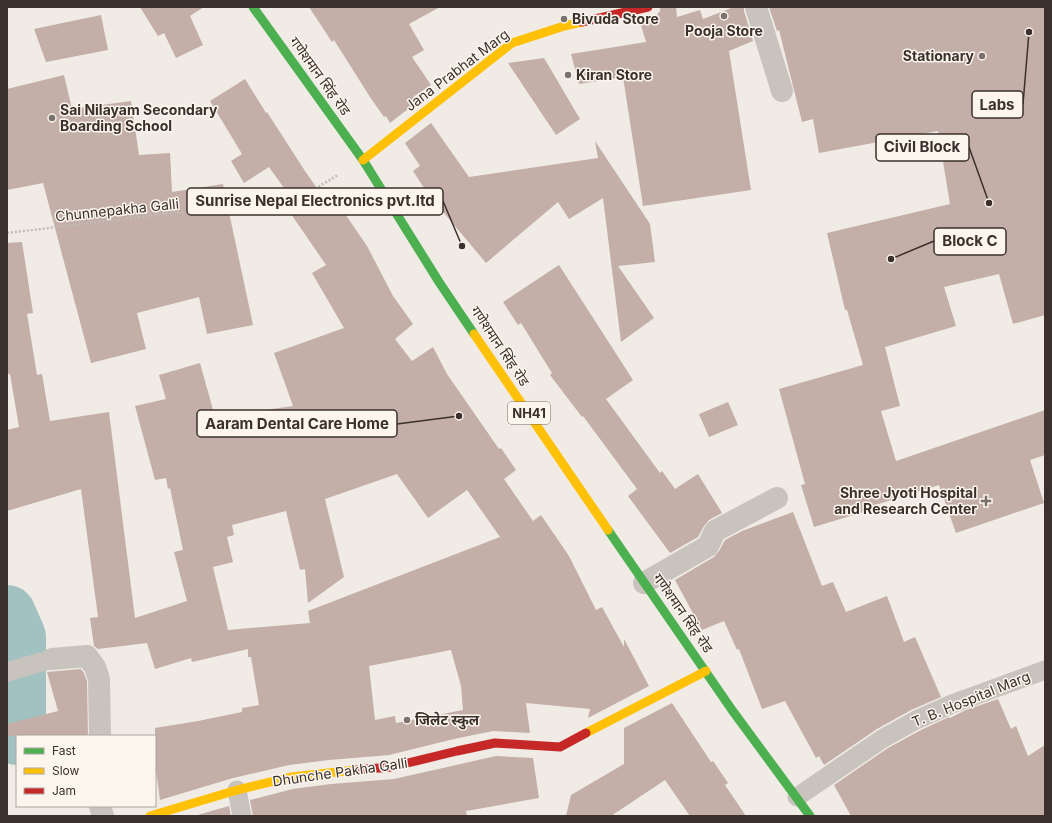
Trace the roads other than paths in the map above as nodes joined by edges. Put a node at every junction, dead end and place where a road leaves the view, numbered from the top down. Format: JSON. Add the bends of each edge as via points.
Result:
{"nodes":[{"id":1,"x":253,"y":7,"type":"edge"},
{"id":2,"x":648,"y":7,"type":"edge"},
{"id":3,"x":756,"y":7,"type":"edge"},
{"id":4,"x":782,"y":91,"type":"dead end"},
{"id":5,"x":363,"y":160,"type":"junction"},
{"id":6,"x":777,"y":498,"type":"dead end"},
{"id":7,"x":644,"y":583,"type":"junction"},
{"id":8,"x":52,"y":659,"type":"joint"},
{"id":9,"x":1045,"y":670,"type":"edge"},
{"id":10,"x":706,"y":671,"type":"junction"},
{"id":11,"x":8,"y":672,"type":"edge"},
{"id":12,"x":100,"y":735,"type":"edge"},
{"id":13,"x":237,"y":790,"type":"junction"},
{"id":14,"x":797,"y":797,"type":"junction"},
{"id":15,"x":150,"y":816,"type":"edge"},
{"id":16,"x":242,"y":816,"type":"edge"},
{"id":17,"x":810,"y":816,"type":"edge"}],
"edges":[{"from":1,"to":5,"type":"main road","name":"गणेशमान सिंह रोड","number":"NH41"},
{"from":2,"to":5,"type":"main road","name":"Jana Prabhat Marg","via":[[564,26],[512,43]]},
{"from":3,"to":4,"type":"street"},
{"from":5,"to":7,"type":"main road","name":"गणेशमान सिंह रोड","number":"NH41","via":[[439,282]]},
{"from":6,"to":7,"type":"street","via":[[715,531],[708,546]]},
{"from":7,"to":10,"type":"main road","name":"गणेशमान सिंह रोड","number":"NH41"},
{"from":8,"to":11,"type":"lane"},
{"from":8,"to":12,"type":"street","via":[[87,656],[95,667],[99,679]]},
{"from":9,"to":14,"type":"lane","name":"T. B. Hospital Marg","via":[[916,720],[882,739]]},
{"from":10,"to":13,"type":"main road","name":"Dhunche Pakha Galli","via":[[560,747],[495,743],[391,767],[291,777]]},
{"from":10,"to":14,"type":"main road","name":"गणेशमान सिंह रोड","number":"NH41"},
{"from":13,"to":15,"type":"main road","name":"Dhunche Pakha Galli"},
{"from":13,"to":16,"type":"lane"},
{"from":14,"to":17,"type":"main road","name":"गणेशमान सिंह रोड","number":"NH41"}]}
